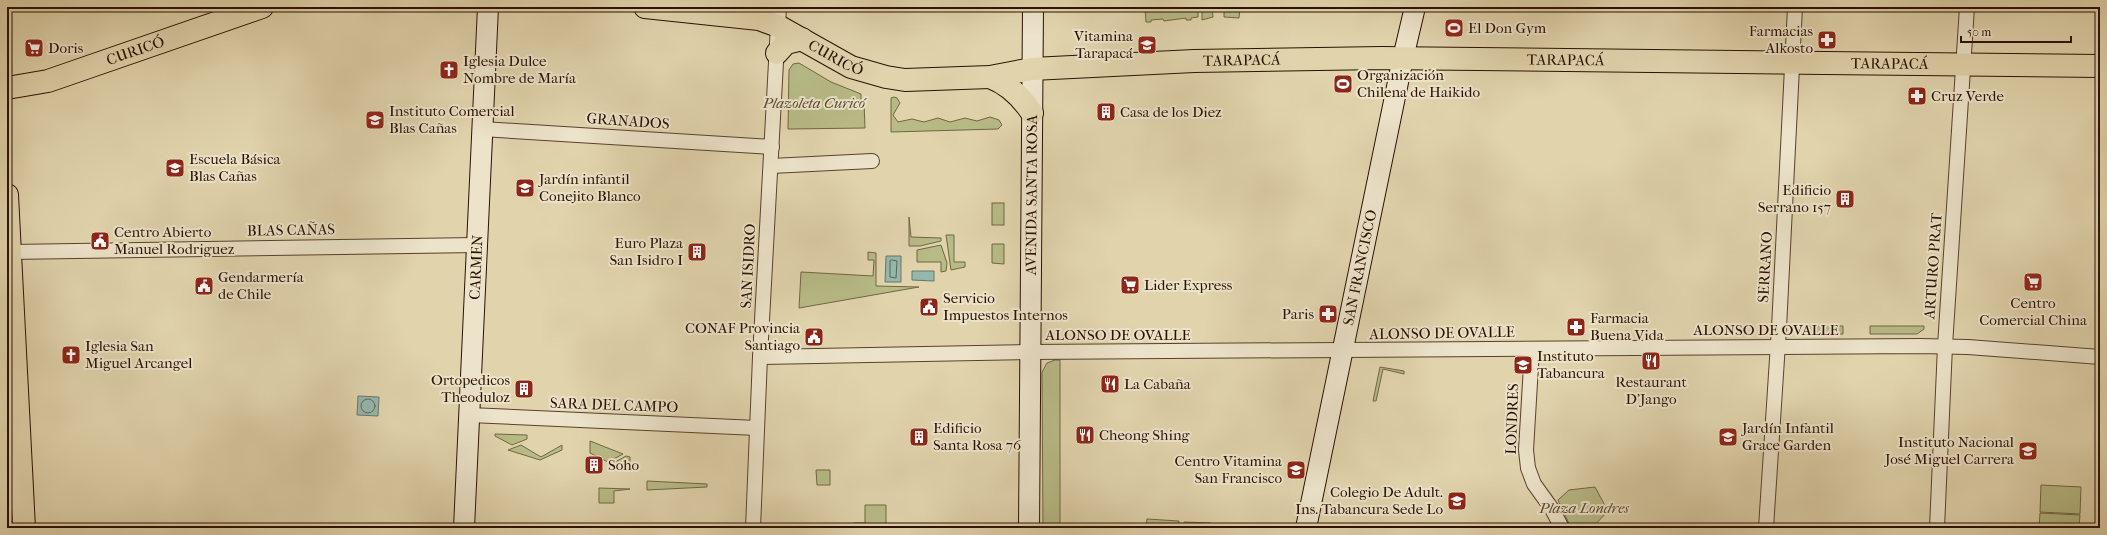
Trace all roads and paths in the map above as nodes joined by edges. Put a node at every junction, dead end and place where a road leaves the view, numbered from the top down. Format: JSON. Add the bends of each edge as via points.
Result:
{"nodes":[{"id":1,"x":262,"y":7,"type":"edge"},
{"id":2,"x":488,"y":7,"type":"edge"},
{"id":3,"x":645,"y":7,"type":"edge"},
{"id":4,"x":1033,"y":7,"type":"edge"},
{"id":5,"x":1416,"y":7,"type":"edge"},
{"id":6,"x":1795,"y":7,"type":"edge"},
{"id":7,"x":1967,"y":7,"type":"edge"},
{"id":8,"x":779,"y":17,"type":"edge"},
{"id":9,"x":802,"y":39,"type":"junction"},
{"id":10,"x":777,"y":53,"type":"junction"},
{"id":11,"x":1403,"y":58,"type":"junction"},
{"id":12,"x":1792,"y":63,"type":"junction"},
{"id":13,"x":1964,"y":65,"type":"junction"},
{"id":14,"x":2100,"y":66,"type":"edge"},
{"id":15,"x":1032,"y":69,"type":"junction"},
{"id":16,"x":990,"y":76,"type":"junction"},
{"id":17,"x":7,"y":88,"type":"edge"},
{"id":18,"x":1032,"y":113,"type":"junction"},
{"id":19,"x":482,"y":129,"type":"junction"},
{"id":20,"x":772,"y":147,"type":"junction"},
{"id":21,"x":872,"y":161,"type":"dead end"},
{"id":22,"x":771,"y":166,"type":"junction"},
{"id":23,"x":7,"y":195,"type":"edge"},
{"id":24,"x":477,"y":244,"type":"junction"},
{"id":25,"x":10,"y":252,"type":"junction"},
{"id":26,"x":1778,"y":346,"type":"junction"},
{"id":27,"x":1945,"y":346,"type":"junction"},
{"id":28,"x":1532,"y":349,"type":"junction"},
{"id":29,"x":1344,"y":351,"type":"junction"},
{"id":30,"x":1031,"y":352,"type":"junction"},
{"id":31,"x":760,"y":357,"type":"junction"},
{"id":32,"x":2100,"y":357,"type":"edge"},
{"id":33,"x":13,"y":400,"type":"edge"},
{"id":34,"x":469,"y":415,"type":"junction"},
{"id":35,"x":757,"y":428,"type":"junction"},
{"id":36,"x":24,"y":528,"type":"edge"},
{"id":37,"x":464,"y":528,"type":"edge"},
{"id":38,"x":753,"y":528,"type":"edge"},
{"id":39,"x":1029,"y":528,"type":"edge"},
{"id":40,"x":1306,"y":528,"type":"edge"},
{"id":41,"x":1562,"y":528,"type":"edge"},
{"id":42,"x":1766,"y":528,"type":"edge"},
{"id":43,"x":1937,"y":528,"type":"edge"}],
"edges":[{"from":1,"to":17,"type":"main road","name":"CURICÓ","via":[[48,81]]},
{"from":2,"to":19,"type":"main road","name":"CARMEN"},
{"from":3,"to":8,"type":"main road","name":"CURICÓ","via":[[759,19]]},
{"from":4,"to":15,"type":"main road","name":"AVENIDA SANTA ROSA"},
{"from":5,"to":11,"type":"main road","name":"SAN FRANCISCO"},
{"from":6,"to":12,"type":"street","name":"SERRANO"},
{"from":7,"to":13,"type":"street","name":"ARTURO PRAT"},
{"from":8,"to":9,"type":"main road","name":"CURICÓ"},
{"from":8,"to":10,"type":"street","name":"SAN ISIDRO"},
{"from":9,"to":10,"type":"main road","via":[[786,43]]},
{"from":9,"to":16,"type":"main road","name":"CURICÓ","via":[[850,67],[886,77],[905,80]]},
{"from":10,"to":20,"type":"street","name":"SAN ISIDRO"},
{"from":11,"to":12,"type":"main road","name":"TARAPACÁ"},
{"from":11,"to":15,"type":"main road","name":"TARAPACÁ","via":[[1194,61]]},
{"from":11,"to":29,"type":"main road","name":"SAN FRANCISCO"},
{"from":12,"to":13,"type":"main road","name":"TARAPACÁ"},
{"from":12,"to":26,"type":"street","name":"SERRANO"},
{"from":13,"to":14,"type":"main road","name":"TARAPACÁ"},
{"from":13,"to":27,"type":"street","name":"ARTURO PRAT"},
{"from":15,"to":16,"type":"main road","name":"CURICÓ"},
{"from":15,"to":18,"type":"main road","name":"AVENIDA SANTA ROSA"},
{"from":16,"to":18,"type":"main road","via":[[1013,90]]},
{"from":18,"to":30,"type":"main road","name":"AVENIDA SANTA ROSA"},
{"from":19,"to":20,"type":"street","name":"GRANADOS"},
{"from":19,"to":24,"type":"main road","name":"CARMEN"},
{"from":20,"to":22,"type":"street","name":"SAN ISIDRO"},
{"from":21,"to":22,"type":"street"},
{"from":22,"to":31,"type":"street","name":"SAN ISIDRO"},
{"from":23,"to":25,"type":"main road"},
{"from":24,"to":25,"type":"street","name":"BLAS CAÑAS"},
{"from":24,"to":34,"type":"main road","name":"CARMEN"},
{"from":25,"to":33,"type":"main road"},
{"from":26,"to":27,"type":"street","name":"ALONSO DE OVALLE"},
{"from":26,"to":28,"type":"street","name":"ALONSO DE OVALLE"},
{"from":26,"to":42,"type":"street","name":"SERRANO"},
{"from":27,"to":32,"type":"street","name":"ALONSO DE OVALLE"},
{"from":27,"to":43,"type":"street","name":"ARTURO PRAT"},
{"from":28,"to":29,"type":"street","name":"ALONSO DE OVALLE"},
{"from":28,"to":41,"type":"street","name":"LONDRES","via":[[1527,463],[1534,484]]},
{"from":29,"to":30,"type":"street","name":"ALONSO DE OVALLE"},
{"from":29,"to":40,"type":"main road","name":"SAN FRANCISCO"},
{"from":30,"to":31,"type":"street","name":"ALONSO DE OVALLE"},
{"from":30,"to":39,"type":"main road","name":"AVENIDA SANTA ROSA"},
{"from":31,"to":35,"type":"street","name":"SAN ISIDRO"},
{"from":33,"to":36,"type":"main road"},
{"from":34,"to":35,"type":"street","name":"SARA DEL CAMPO"},
{"from":34,"to":37,"type":"main road","name":"CARMEN"},
{"from":35,"to":38,"type":"street","name":"SAN ISIDRO"}]}
